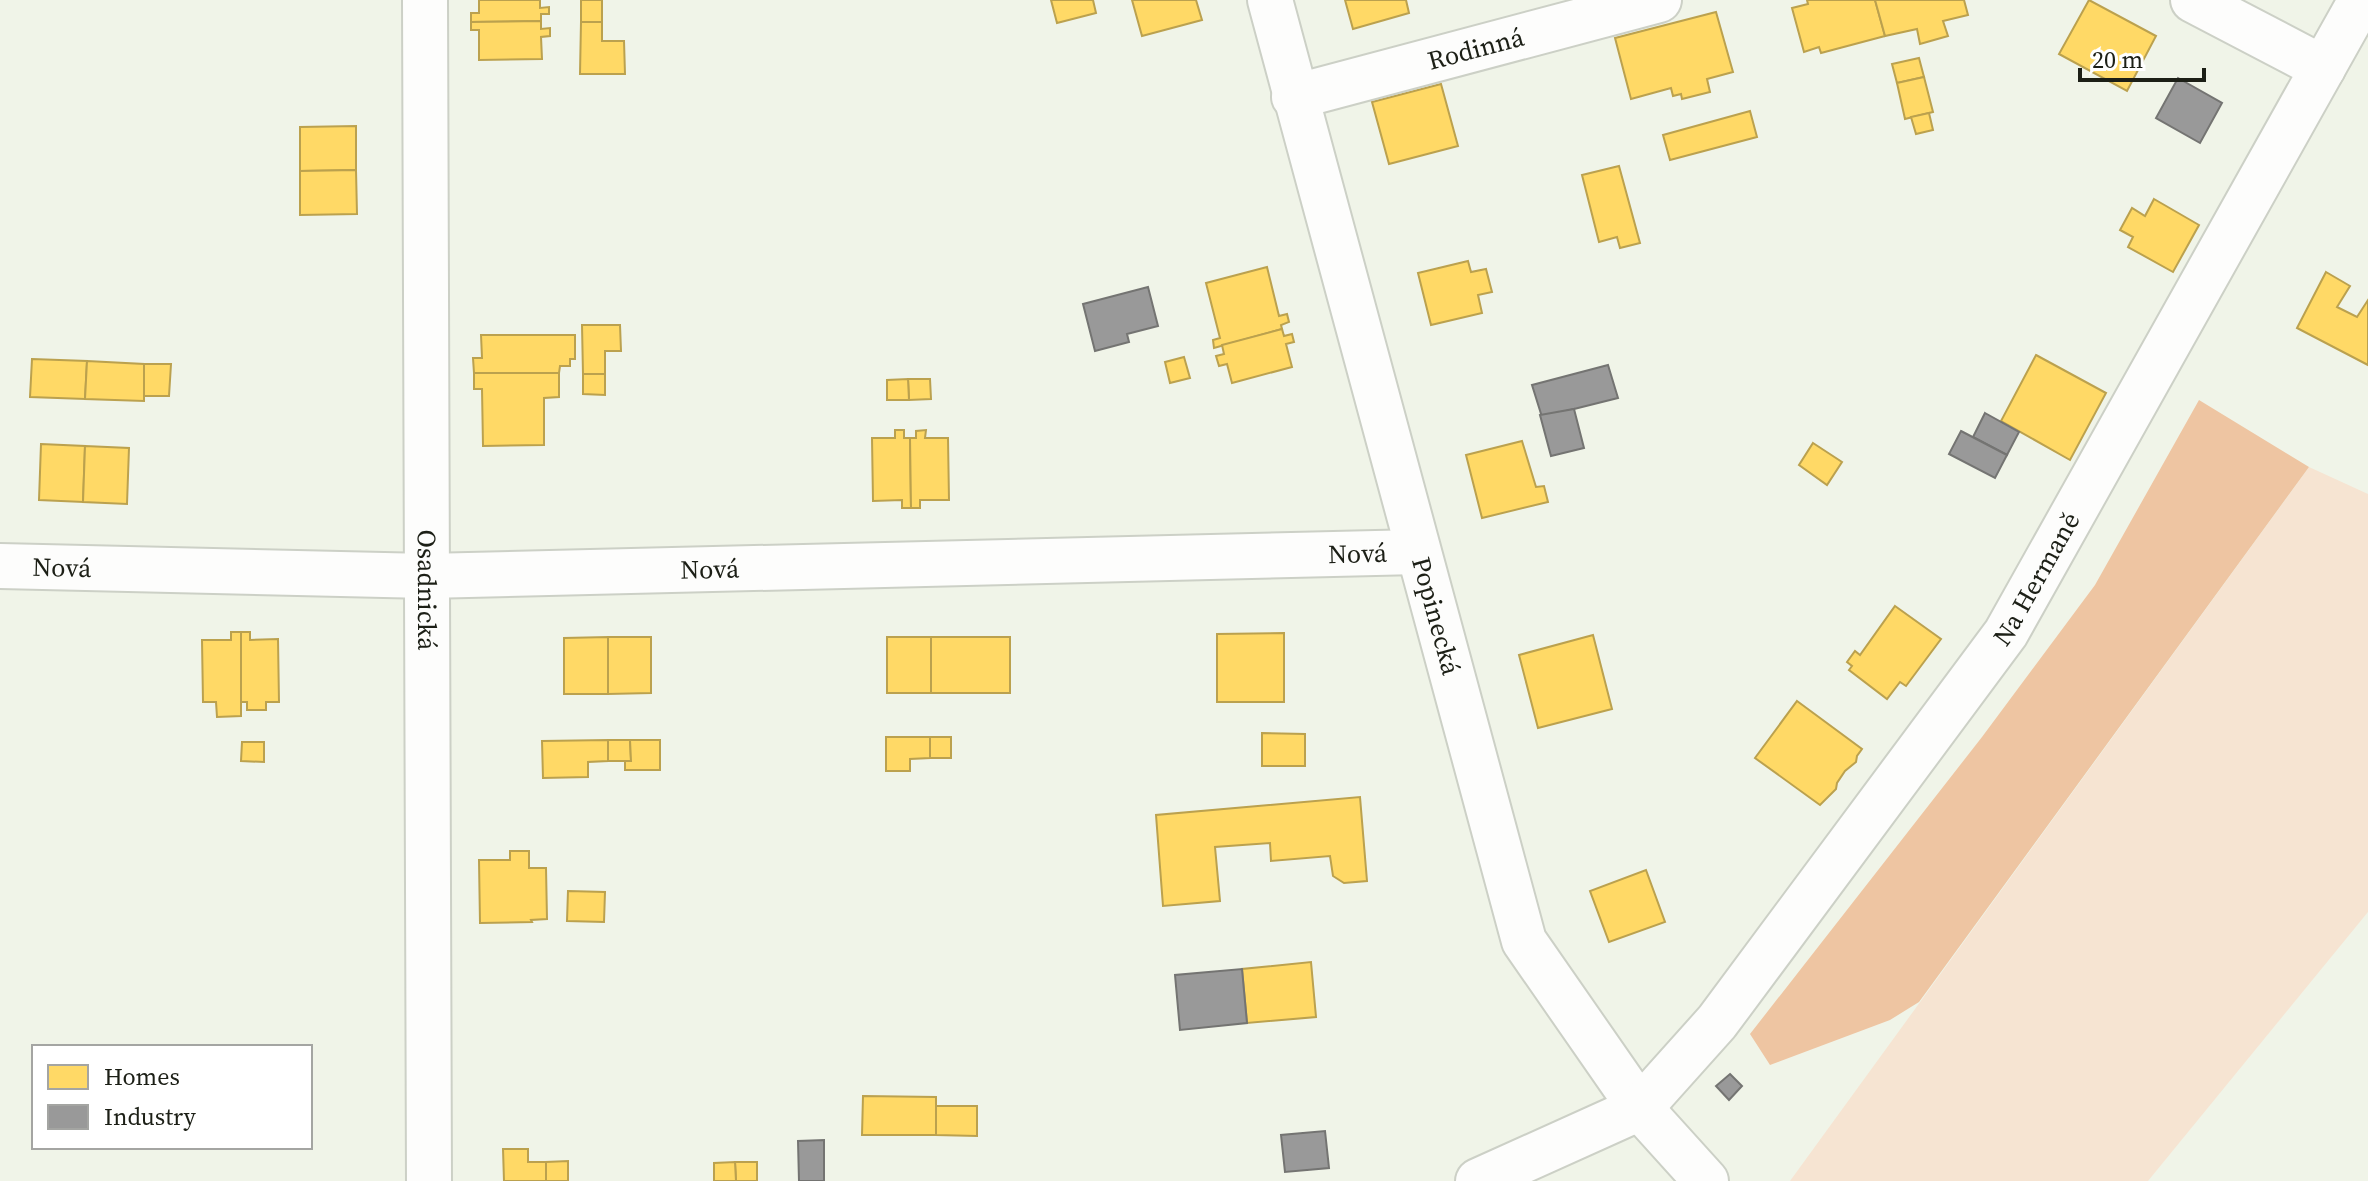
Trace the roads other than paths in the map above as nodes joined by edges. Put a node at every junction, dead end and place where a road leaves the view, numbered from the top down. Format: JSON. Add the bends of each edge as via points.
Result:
{"nodes":[{"id":1,"x":425,"y":0,"type":"edge"},
{"id":2,"x":1270,"y":0,"type":"edge"},
{"id":3,"x":1659,"y":0,"type":"edge"},
{"id":4,"x":2193,"y":0,"type":"edge"},
{"id":5,"x":2361,"y":0,"type":"edge"},
{"id":6,"x":2323,"y":68,"type":"junction"},
{"id":7,"x":1294,"y":97,"type":"junction"},
{"id":8,"x":1418,"y":552,"type":"junction"},
{"id":9,"x":0,"y":566,"type":"edge"},
{"id":10,"x":427,"y":576,"type":"junction"},
{"id":11,"x":1640,"y":1108,"type":"junction"},
{"id":12,"x":429,"y":1181,"type":"edge"},
{"id":13,"x":1478,"y":1181,"type":"edge"},
{"id":14,"x":1706,"y":1181,"type":"edge"}],
"edges":[{"from":1,"to":10,"type":"street","name":"Osadnická"},
{"from":2,"to":7,"type":"street","name":"Popinecká"},
{"from":3,"to":7,"type":"street","name":"Rodinná"},
{"from":4,"to":6,"type":"street"},
{"from":5,"to":6,"type":"street","name":"Na Hermaně"},
{"from":6,"to":11,"type":"street","name":"Na Hermaně","via":[[2006,633],[1717,1022]]},
{"from":7,"to":8,"type":"street","name":"Popinecká"},
{"from":8,"to":10,"type":"street","name":"Nová"},
{"from":8,"to":11,"type":"street","name":"Popinecká","via":[[1524,941]]},
{"from":9,"to":10,"type":"street","name":"Nová"},
{"from":10,"to":12,"type":"street","name":"Osadnická"},
{"from":11,"to":13,"type":"street"},
{"from":11,"to":14,"type":"street","name":"Popinecká"}]}
